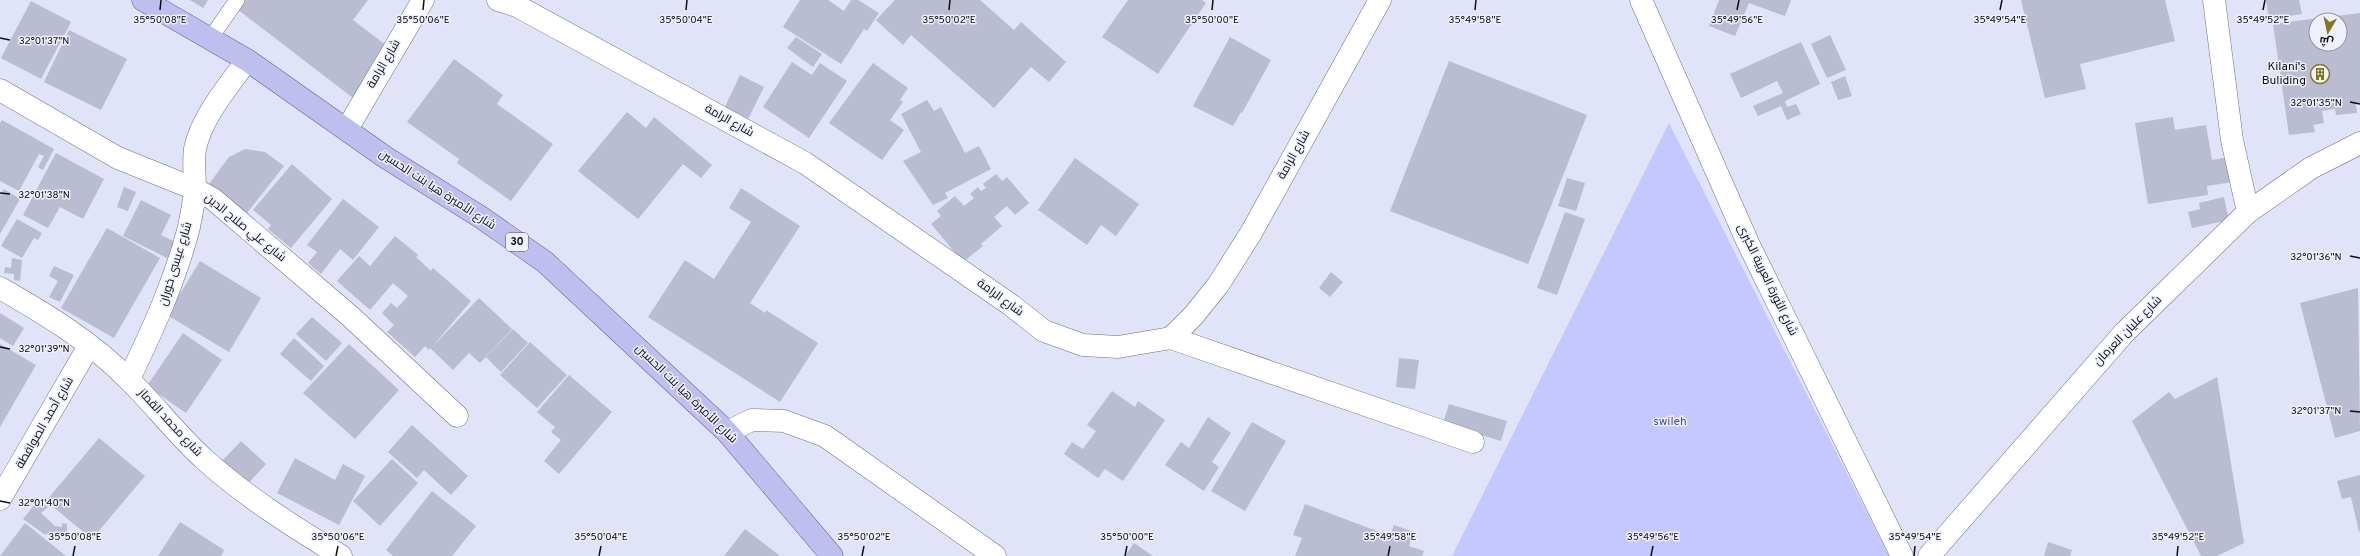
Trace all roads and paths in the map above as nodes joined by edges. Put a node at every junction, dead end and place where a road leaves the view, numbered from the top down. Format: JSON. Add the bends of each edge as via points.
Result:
{"nodes":[{"id":1,"x":143,"y":0,"type":"edge"},
{"id":2,"x":237,"y":0,"type":"edge"},
{"id":3,"x":423,"y":0,"type":"edge"},
{"id":4,"x":498,"y":0,"type":"edge"},
{"id":5,"x":1380,"y":0,"type":"edge"},
{"id":6,"x":1641,"y":0,"type":"edge"},
{"id":7,"x":2214,"y":0,"type":"edge"},
{"id":8,"x":210,"y":39,"type":"junction"},
{"id":9,"x":247,"y":60,"type":"junction"},
{"id":10,"x":0,"y":90,"type":"edge"},
{"id":11,"x":347,"y":129,"type":"junction"},
{"id":12,"x":2360,"y":143,"type":"edge"},
{"id":13,"x":195,"y":188,"type":"junction"},
{"id":14,"x":2248,"y":212,"type":"junction"},
{"id":15,"x":0,"y":288,"type":"edge"},
{"id":16,"x":1171,"y":338,"type":"junction"},
{"id":17,"x":89,"y":346,"type":"junction"},
{"id":18,"x":129,"y":379,"type":"junction"},
{"id":19,"x":457,"y":416,"type":"dead end"},
{"id":20,"x":727,"y":432,"type":"junction"},
{"id":21,"x":1473,"y":442,"type":"dead end"},
{"id":22,"x":0,"y":499,"type":"edge"},
{"id":23,"x":341,"y":556,"type":"edge"},
{"id":24,"x":832,"y":556,"type":"edge"},
{"id":25,"x":995,"y":556,"type":"edge"},
{"id":26,"x":1902,"y":556,"type":"edge"},
{"id":27,"x":1929,"y":556,"type":"edge"}],
"edges":[{"from":1,"to":8,"type":"main road","name":"شارع الأميرة هيا بنت الحسين","number":"30"},
{"from":2,"to":8,"type":"lane"},
{"from":3,"to":11,"type":"street","name":"شارع الرامة"},
{"from":4,"to":16,"type":"street","name":"شارع الرامة","via":[[517,6],[805,163],[1011,304],[1044,331],[1082,345],[1118,348]]},
{"from":5,"to":16,"type":"street","name":"شارع الرامة","via":[[1251,233],[1218,285]]},
{"from":6,"to":26,"type":"street","name":"شارع الثورة العربية الكبرى","via":[[1748,243]]},
{"from":7,"to":14,"type":"street","via":[[2232,140]]},
{"from":8,"to":9,"type":"main road","name":"شارع الأميرة هيا بنت الحسين","number":"30"},
{"from":9,"to":11,"type":"main road","name":"شارع الأميرة هيا بنت الحسين","number":"30"},
{"from":9,"to":13,"type":"street","name":"شارع عيسى خوران","via":[[214,106],[199,137],[193,166]]},
{"from":10,"to":13,"type":"street","name":"شارع علي صلاح الدين","via":[[118,158]]},
{"from":11,"to":20,"type":"main road","name":"شارع الأميرة هيا بنت الحسين","number":"30","via":[[385,157],[482,218],[545,262]]},
{"from":12,"to":14,"type":"street","name":"شارع عليان العرمان","via":[[2311,168]]},
{"from":13,"to":18,"type":"street","name":"شارع عيسى خوران","via":[[189,225],[172,282],[161,313]]},
{"from":13,"to":19,"type":"street","name":"شارع علي صلاح الدين","via":[[250,229],[350,316]]},
{"from":14,"to":27,"type":"street","name":"شارع عليان العرمان","via":[[2124,333]]},
{"from":15,"to":17,"type":"street","name":"شارع محمد القماز"},
{"from":16,"to":21,"type":"street"},
{"from":17,"to":18,"type":"street","name":"شارع محمد القماز"},
{"from":17,"to":22,"type":"street","name":"شارع أحمد الصوافطة"},
{"from":18,"to":23,"type":"street","name":"شارع محمد القماز","via":[[175,432],[225,477]]},
{"from":20,"to":24,"type":"main road","name":"شارع الأميرة هيا بنت الحسين","number":"30"},
{"from":20,"to":25,"type":"street","via":[[752,420],[784,421],[825,436]]}]}
